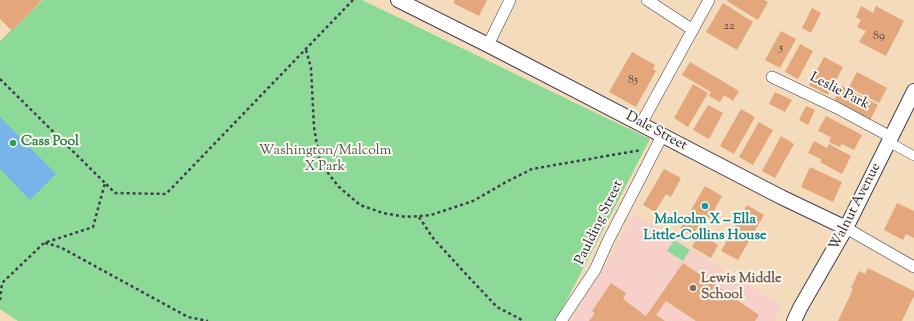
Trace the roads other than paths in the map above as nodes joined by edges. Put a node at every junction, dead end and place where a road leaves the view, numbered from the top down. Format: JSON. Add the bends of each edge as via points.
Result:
{"nodes":[{"id":1,"x":398,"y":0,"type":"edge"},
{"id":2,"x":510,"y":0,"type":"edge"},
{"id":3,"x":647,"y":0,"type":"edge"},
{"id":4,"x":709,"y":0,"type":"edge"},
{"id":5,"x":693,"y":30,"type":"junction"},
{"id":6,"x":488,"y":45,"type":"junction"},
{"id":7,"x":772,"y":77,"type":"dead end"},
{"id":8,"x":914,"y":91,"type":"edge"},
{"id":9,"x":642,"y":124,"type":"junction"},
{"id":10,"x":890,"y":139,"type":"junction"},
{"id":11,"x":659,"y":141,"type":"junction"},
{"id":12,"x":914,"y":156,"type":"edge"},
{"id":13,"x":846,"y":228,"type":"junction"},
{"id":14,"x":914,"y":267,"type":"edge"},
{"id":15,"x":561,"y":321,"type":"edge"},
{"id":16,"x":794,"y":321,"type":"edge"}],
"edges":[{"from":1,"to":6,"type":"street","name":"Dale Street"},
{"from":2,"to":6,"type":"street"},
{"from":3,"to":5,"type":"street"},
{"from":4,"to":5,"type":"street"},
{"from":5,"to":9,"type":"street"},
{"from":6,"to":9,"type":"street","name":"Dale Street"},
{"from":7,"to":10,"type":"street","name":"Leslie Park","via":[[837,108]]},
{"from":8,"to":10,"type":"street","name":"Walnut Avenue"},
{"from":9,"to":11,"type":"street","name":"Dale Street"},
{"from":10,"to":12,"type":"street"},
{"from":10,"to":13,"type":"street","name":"Walnut Avenue"},
{"from":11,"to":13,"type":"street","name":"Dale Street"},
{"from":11,"to":15,"type":"street","name":"Paulding Street","via":[[595,270]]},
{"from":13,"to":14,"type":"street","name":"Dale Street"},
{"from":13,"to":16,"type":"street","name":"Walnut Avenue"}]}
